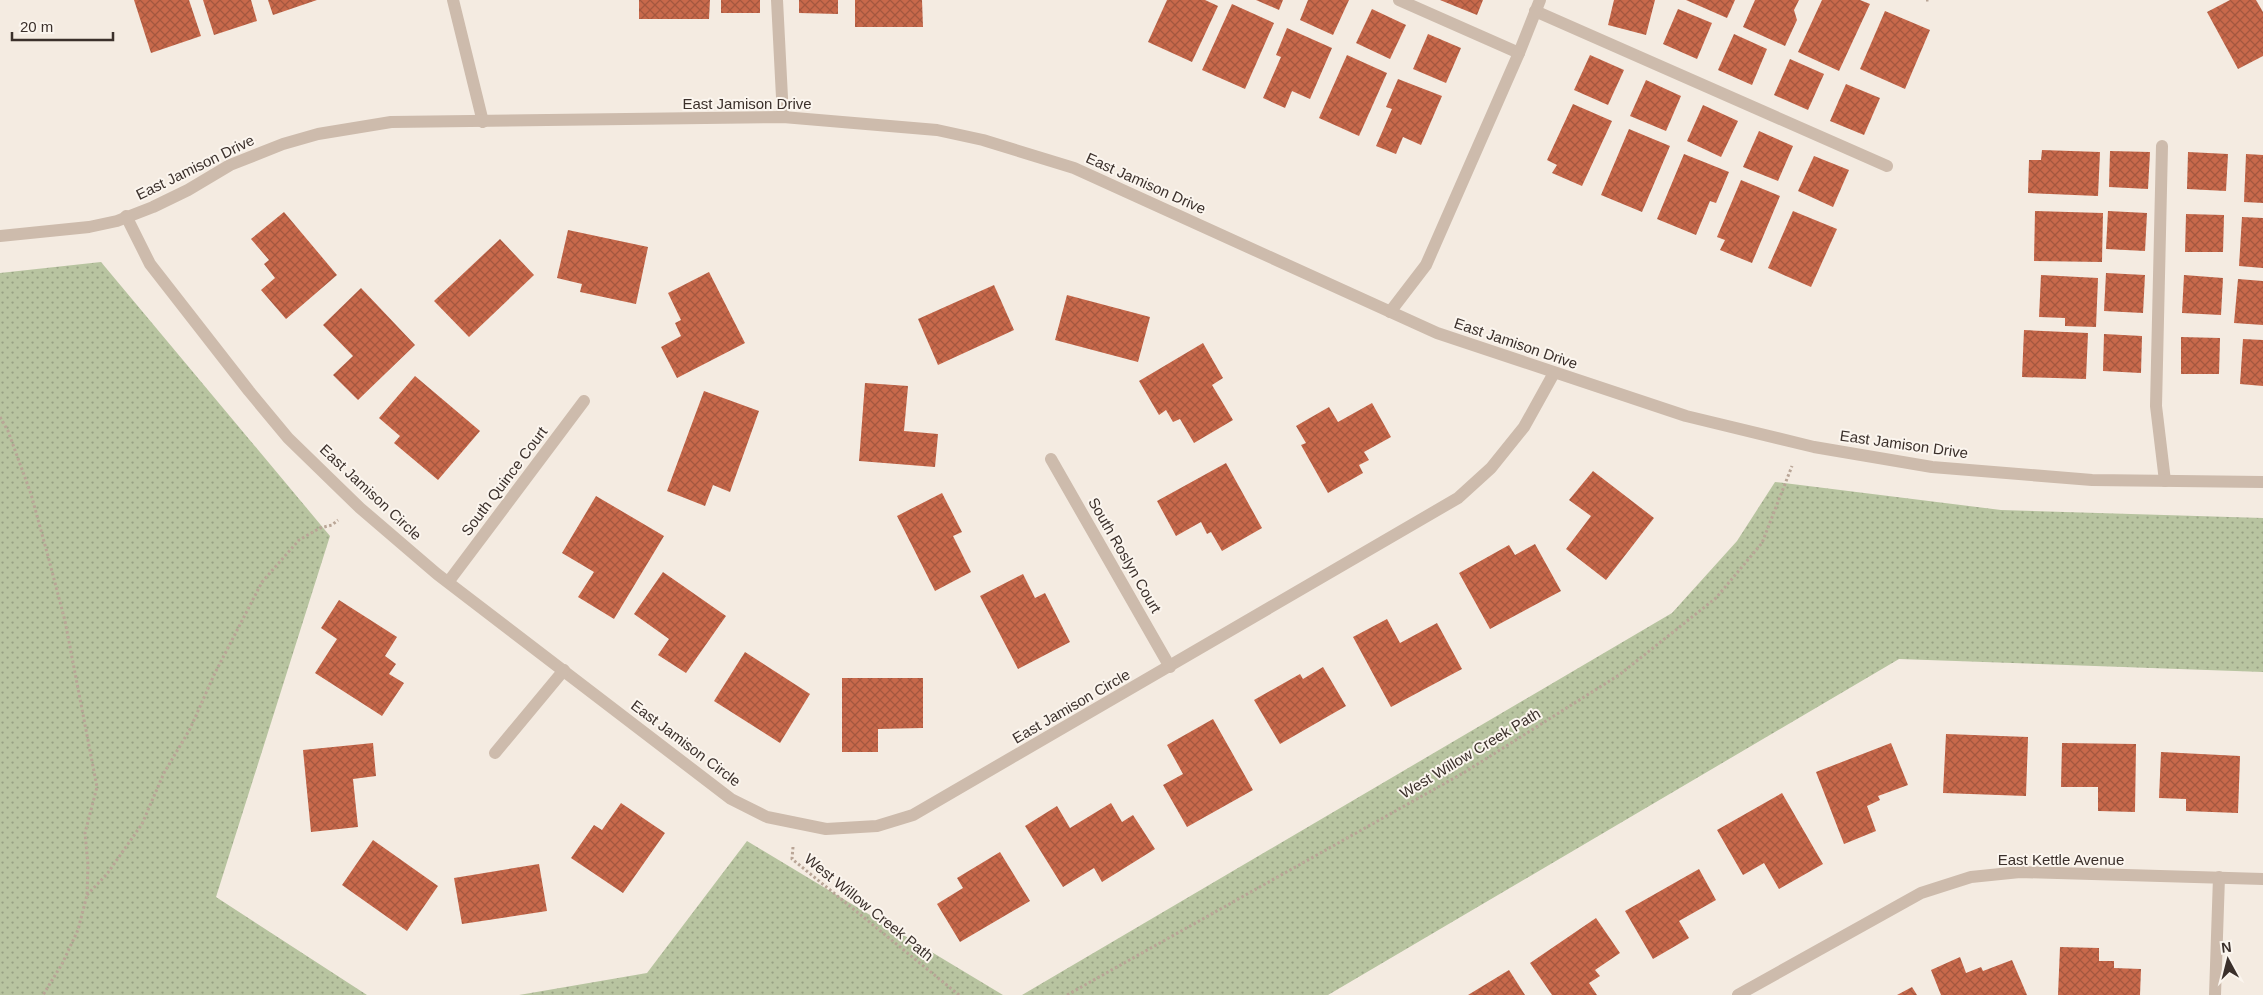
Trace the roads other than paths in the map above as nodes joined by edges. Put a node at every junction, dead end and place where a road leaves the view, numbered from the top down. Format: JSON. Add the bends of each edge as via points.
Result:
{"nodes":[{"id":1,"x":453,"y":0,"type":"edge"},
{"id":2,"x":777,"y":0,"type":"edge"},
{"id":3,"x":1399,"y":0,"type":"edge"},
{"id":4,"x":1538,"y":6,"type":"edge"},
{"id":5,"x":1519,"y":53,"type":"junction"},
{"id":6,"x":783,"y":117,"type":"junction"},
{"id":7,"x":483,"y":122,"type":"junction"},
{"id":8,"x":2162,"y":146,"type":"dead end"},
{"id":9,"x":1886,"y":166,"type":"dead end"},
{"id":10,"x":126,"y":216,"type":"junction"},
{"id":11,"x":0,"y":236,"type":"edge"},
{"id":12,"x":1390,"y":312,"type":"junction"},
{"id":13,"x":1554,"y":373,"type":"junction"},
{"id":14,"x":584,"y":401,"type":"dead end"},
{"id":15,"x":1051,"y":459,"type":"dead end"},
{"id":16,"x":2165,"y":481,"type":"junction"},
{"id":17,"x":2263,"y":482,"type":"edge"},
{"id":18,"x":449,"y":581,"type":"junction"},
{"id":19,"x":1170,"y":668,"type":"junction"},
{"id":20,"x":564,"y":670,"type":"junction"},
{"id":21,"x":495,"y":753,"type":"dead end"},
{"id":22,"x":2219,"y":877,"type":"junction"},
{"id":23,"x":2263,"y":879,"type":"edge"},
{"id":24,"x":1738,"y":995,"type":"edge"},
{"id":25,"x":2216,"y":995,"type":"edge"}],
"edges":[{"from":1,"to":7,"type":"street"},
{"from":2,"to":6,"type":"street"},
{"from":3,"to":5,"type":"street"},
{"from":4,"to":5,"type":"street"},
{"from":4,"to":9,"type":"street"},
{"from":5,"to":12,"type":"street","via":[[1426,265]]},
{"from":6,"to":7,"type":"street","name":"East Jamison Drive"},
{"from":6,"to":12,"type":"street","name":"East Jamison Drive","via":[[937,130],[983,140],[1074,168]]},
{"from":7,"to":10,"type":"street","name":"East Jamison Drive","via":[[391,122],[318,134],[283,144],[230,166],[179,195]]},
{"from":8,"to":16,"type":"street","via":[[2156,406]]},
{"from":10,"to":11,"type":"street","name":"East Jamison Drive","via":[[89,227]]},
{"from":10,"to":18,"type":"street","name":"East Jamison Circle","via":[[150,264],[288,438],[355,503]]},
{"from":12,"to":13,"type":"street","name":"East Jamison Drive","via":[[1437,333]]},
{"from":13,"to":16,"type":"street","name":"East Jamison Drive","via":[[1686,416],[1800,444],[1932,467],[2092,480]]},
{"from":13,"to":19,"type":"street","name":"East Jamison Circle","via":[[1524,427],[1491,468],[1458,498]]},
{"from":14,"to":18,"type":"street","name":"South Quince Court"},
{"from":15,"to":19,"type":"street","name":"South Roslyn Court"},
{"from":16,"to":17,"type":"street","name":"East Jamison Drive"},
{"from":18,"to":20,"type":"street","name":"East Jamison Circle"},
{"from":19,"to":20,"type":"street","name":"East Jamison Circle","via":[[912,815],[877,826],[826,829],[767,817],[731,799]]},
{"from":20,"to":21,"type":"street"},
{"from":22,"to":23,"type":"street","name":"East Kettle Avenue"},
{"from":22,"to":24,"type":"street","name":"East Kettle Avenue","via":[[2020,872],[1971,877],[1921,893]]},
{"from":22,"to":25,"type":"street"}]}
